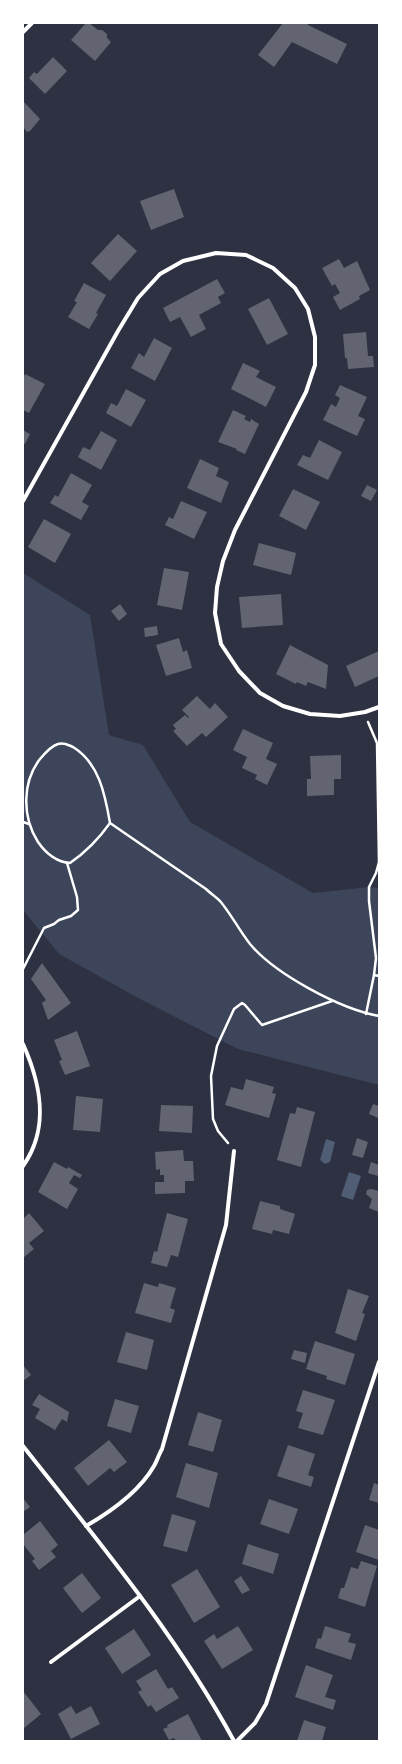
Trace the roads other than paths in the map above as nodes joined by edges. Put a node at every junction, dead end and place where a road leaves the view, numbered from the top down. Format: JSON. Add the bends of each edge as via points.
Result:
{"nodes":[{"id":1,"x":32,"y":23,"type":"edge"},
{"id":2,"x":23,"y":32,"type":"edge"},
{"id":3,"x":23,"y":501,"type":"edge"},
{"id":4,"x":379,"y":707,"type":"edge"},
{"id":5,"x":23,"y":1044,"type":"edge"},
{"id":6,"x":234,"y":1151,"type":"road end"},
{"id":7,"x":23,"y":1166,"type":"edge"},
{"id":8,"x":379,"y":1362,"type":"edge"},
{"id":9,"x":23,"y":1446,"type":"edge"},
{"id":10,"x":86,"y":1526,"type":"junction"},
{"id":11,"x":140,"y":1596,"type":"junction"},
{"id":12,"x":51,"y":1662,"type":"dead end"},
{"id":13,"x":235,"y":1741,"type":"edge"}],
"edges":[{"from":1,"to":2,"type":"street"},
{"from":3,"to":4,"type":"street","via":[[138,298],[160,274],[183,261],[216,253],[246,255],[273,268],[295,288],[308,309],[315,337],[315,365],[306,392],[235,530],[223,561],[215,613],[221,644],[239,671],[260,693],[283,706],[310,714],[340,716]]},
{"from":5,"to":7,"type":"street","via":[[38,1085],[40,1113],[36,1141]]},
{"from":6,"to":10,"type":"street","via":[[226,1226],[162,1449],[140,1486],[105,1515]]},
{"from":8,"to":13,"type":"street","via":[[266,1704],[255,1723]]},
{"from":9,"to":10,"type":"street"},
{"from":10,"to":11,"type":"street"},
{"from":11,"to":12,"type":"street"},
{"from":11,"to":13,"type":"street","via":[[198,1677]]}]}
